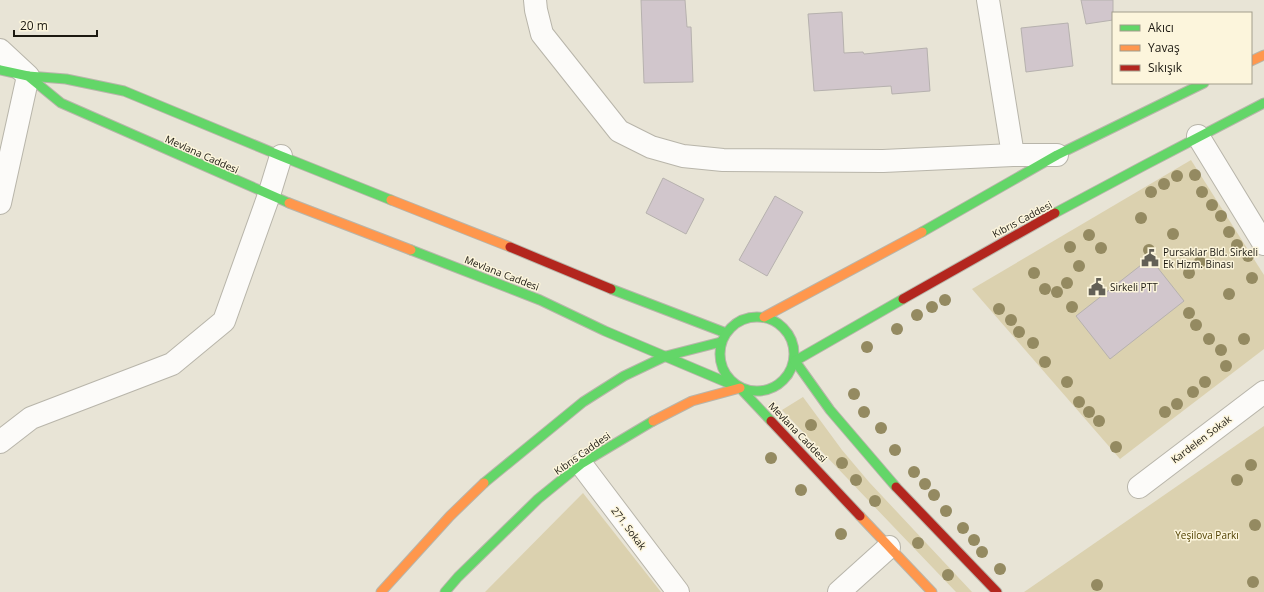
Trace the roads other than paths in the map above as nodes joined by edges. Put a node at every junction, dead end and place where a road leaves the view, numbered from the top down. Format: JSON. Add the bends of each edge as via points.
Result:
{"nodes":[{"id":1,"x":535,"y":0,"type":"edge"},
{"id":2,"x":988,"y":0,"type":"edge"},
{"id":3,"x":0,"y":50,"type":"edge"},
{"id":4,"x":1264,"y":55,"type":"edge"},
{"id":5,"x":1252,"y":61,"type":"edge"},
{"id":6,"x":0,"y":70,"type":"edge"},
{"id":7,"x":28,"y":76,"type":"junction"},
{"id":8,"x":1202,"y":84,"type":"edge"},
{"id":9,"x":1264,"y":103,"type":"edge"},
{"id":10,"x":1198,"y":136,"type":"junction"},
{"id":11,"x":1013,"y":155,"type":"junction"},
{"id":12,"x":1057,"y":155,"type":"junction"},
{"id":13,"x":281,"y":156,"type":"junction"},
{"id":14,"x":269,"y":195,"type":"junction"},
{"id":15,"x":0,"y":203,"type":"edge"},
{"id":16,"x":1264,"y":244,"type":"edge"},
{"id":17,"x":764,"y":317,"type":"junction"},
{"id":18,"x":726,"y":333,"type":"junction"},
{"id":19,"x":721,"y":342,"type":"junction"},
{"id":20,"x":666,"y":356,"type":"junction"},
{"id":21,"x":795,"y":361,"type":"junction"},
{"id":22,"x":740,"y":388,"type":"junction"},
{"id":23,"x":1264,"y":392,"type":"edge"},
{"id":24,"x":0,"y":442,"type":"edge"},
{"id":25,"x":581,"y":464,"type":"junction"},
{"id":26,"x":1139,"y":487,"type":"dead end"},
{"id":27,"x":889,"y":547,"type":"junction"},
{"id":28,"x":380,"y":592,"type":"edge"},
{"id":29,"x":445,"y":592,"type":"edge"},
{"id":30,"x":678,"y":592,"type":"edge"},
{"id":31,"x":839,"y":592,"type":"edge"},
{"id":32,"x":932,"y":592,"type":"edge"},
{"id":33,"x":997,"y":592,"type":"edge"}],
"edges":[{"from":1,"to":11,"type":"street","via":[[542,34],[619,131],[651,147],[682,156],[723,160],[882,161]]},
{"from":2,"to":11,"type":"street"},
{"from":3,"to":7,"type":"street"},
{"from":4,"to":5,"type":"street"},
{"from":6,"to":7,"type":"street","name":"Mevlana Caddesi"},
{"from":7,"to":13,"type":"street","via":[[66,79],[124,91]]},
{"from":7,"to":14,"type":"street","name":"Mevlana Caddesi","via":[[61,102]]},
{"from":7,"to":15,"type":"street"},
{"from":8,"to":12,"type":"street"},
{"from":9,"to":10,"type":"street","name":"Kıbrıs Caddesi"},
{"from":10,"to":16,"type":"street"},
{"from":10,"to":21,"type":"street","name":"Kıbrıs Caddesi","via":[[992,248]]},
{"from":11,"to":12,"type":"street"},
{"from":12,"to":17,"type":"street","via":[[953,215]]},
{"from":13,"to":14,"type":"street"},
{"from":13,"to":18,"type":"street"},
{"from":14,"to":20,"type":"street","name":"Mevlana Caddesi","via":[[540,300]]},
{"from":14,"to":24,"type":"street","via":[[224,321],[172,364],[31,418]]},
{"from":17,"to":18,"type":"street","via":[[742,320]]},
{"from":17,"to":21,"type":"street","via":[[776,321],[785,328],[792,338]]},
{"from":18,"to":19,"type":"street"},
{"from":19,"to":20,"type":"street"},
{"from":19,"to":22,"type":"street","via":[[721,364],[732,382]]},
{"from":20,"to":22,"type":"street","name":"Mevlana Caddesi"},
{"from":20,"to":28,"type":"street","via":[[624,376],[583,402],[491,477],[450,516]]},
{"from":21,"to":22,"type":"street","via":[[783,382],[774,388],[762,392]]},
{"from":21,"to":33,"type":"street","via":[[863,450]]},
{"from":22,"to":25,"type":"street","name":"Kıbrıs Caddesi","via":[[692,401]]},
{"from":22,"to":27,"type":"street","name":"Mevlana Caddesi"},
{"from":23,"to":26,"type":"street","name":"Kardelen Sokak"},
{"from":25,"to":29,"type":"street","name":"Kıbrıs Caddesi","via":[[538,499]]},
{"from":25,"to":30,"type":"street","name":"271. Sokak"},
{"from":27,"to":31,"type":"street"},
{"from":27,"to":32,"type":"street","name":"Mevlana Caddesi"}]}
